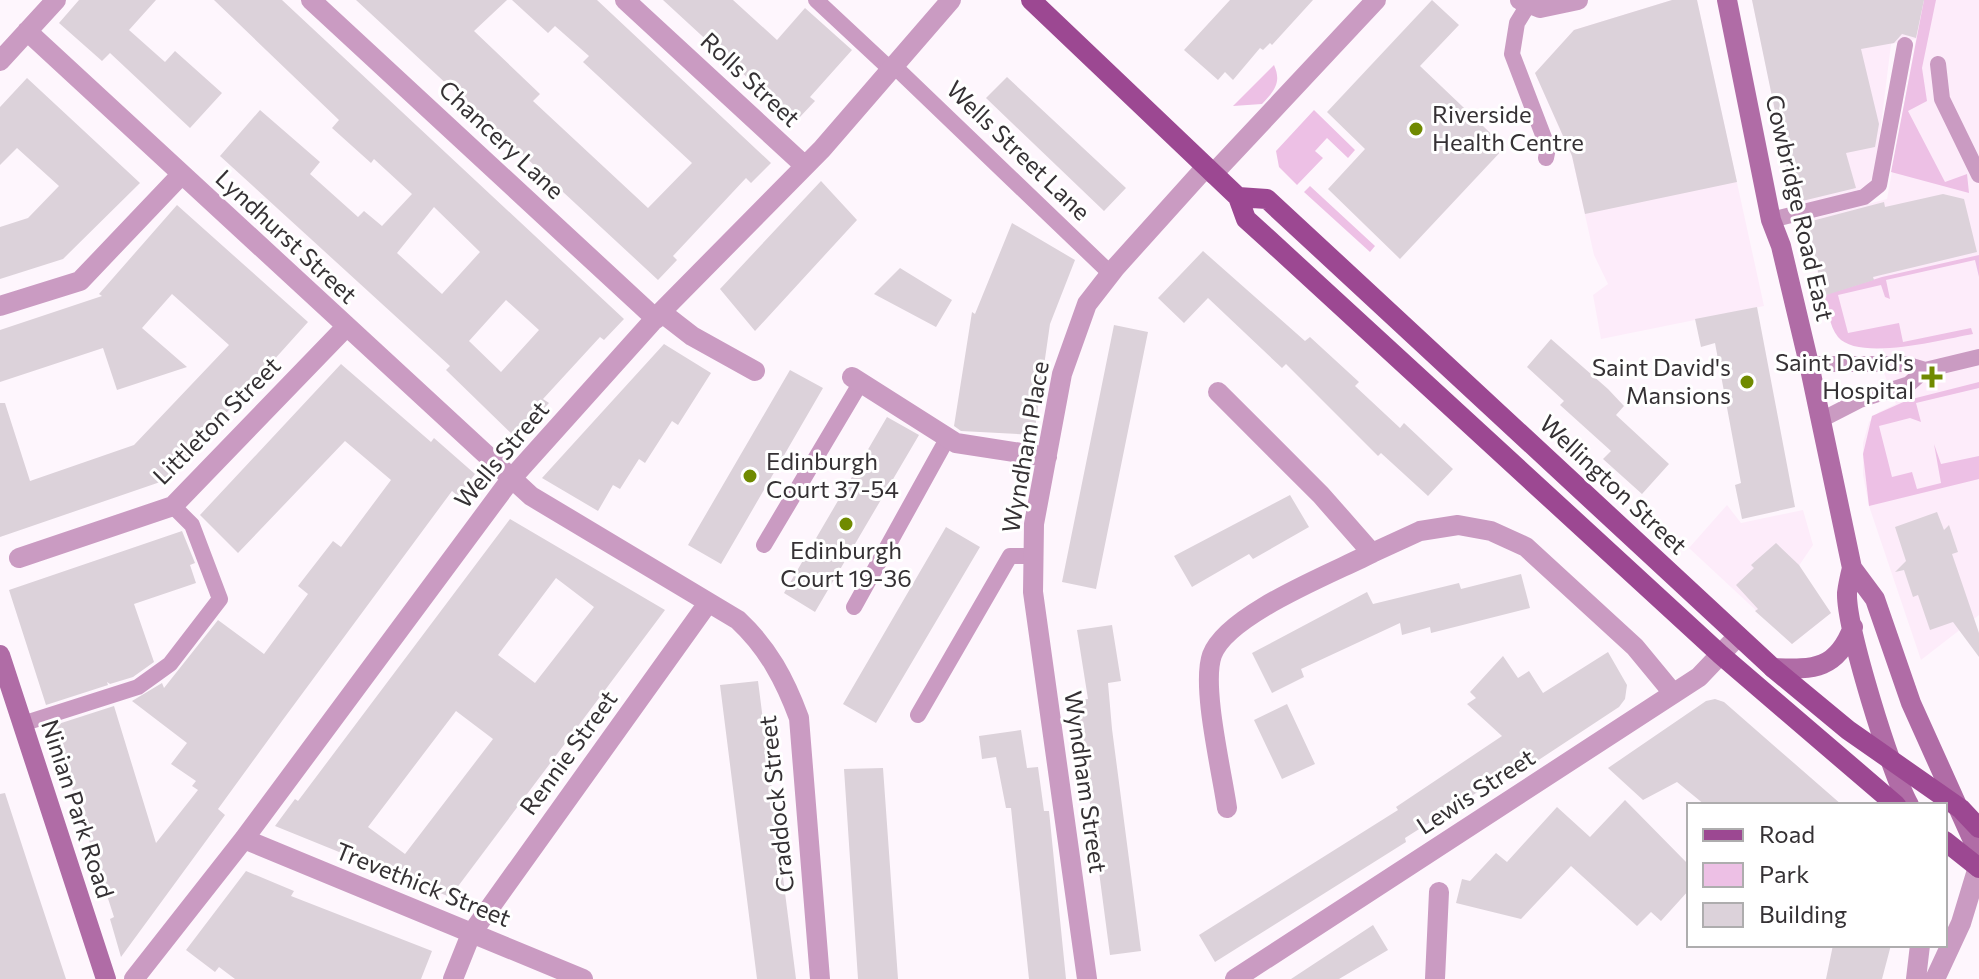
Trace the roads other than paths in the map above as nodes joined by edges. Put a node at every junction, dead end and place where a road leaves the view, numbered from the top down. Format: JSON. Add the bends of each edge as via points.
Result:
{"nodes":[{"id":1,"x":56,"y":0,"type":"edge"},
{"id":2,"x":311,"y":0,"type":"edge"},
{"id":3,"x":625,"y":0,"type":"edge"},
{"id":4,"x":816,"y":0,"type":"edge"},
{"id":5,"x":951,"y":0,"type":"edge"},
{"id":6,"x":1031,"y":0,"type":"edge"},
{"id":7,"x":1376,"y":0,"type":"edge"},
{"id":8,"x":1578,"y":0,"type":"edge"},
{"id":9,"x":1727,"y":0,"type":"edge"},
{"id":10,"x":1524,"y":3,"type":"edge"},
{"id":11,"x":27,"y":31,"type":"junction"},
{"id":12,"x":1905,"y":45,"type":"dead end"},
{"id":13,"x":0,"y":61,"type":"edge"},
{"id":14,"x":1938,"y":64,"type":"dead end"},
{"id":15,"x":891,"y":66,"type":"junction"},
{"id":16,"x":1546,"y":158,"type":"dead end"},
{"id":17,"x":805,"y":166,"type":"junction"},
{"id":18,"x":1210,"y":171,"type":"junction"},
{"id":19,"x":181,"y":175,"type":"junction"},
{"id":20,"x":1979,"y":175,"type":"edge"},
{"id":21,"x":1238,"y":197,"type":"junction"},
{"id":22,"x":1771,"y":220,"type":"junction"},
{"id":23,"x":1110,"y":273,"type":"junction"},
{"id":24,"x":0,"y":306,"type":"edge"},
{"id":25,"x":658,"y":316,"type":"junction"},
{"id":26,"x":346,"y":327,"type":"junction"},
{"id":27,"x":1979,"y":357,"type":"edge"},
{"id":28,"x":1809,"y":364,"type":"junction"},
{"id":29,"x":1925,"y":370,"type":"junction"},
{"id":30,"x":755,"y":371,"type":"dead end"},
{"id":31,"x":856,"y":379,"type":"joint"},
{"id":32,"x":1218,"y":392,"type":"dead end"},
{"id":33,"x":1821,"y":420,"type":"junction"},
{"id":34,"x":947,"y":439,"type":"junction"},
{"id":35,"x":1047,"y":457,"type":"junction"},
{"id":36,"x":511,"y":479,"type":"junction"},
{"id":37,"x":173,"y":506,"type":"junction"},
{"id":38,"x":764,"y":545,"type":"dead end"},
{"id":39,"x":1372,"y":553,"type":"junction"},
{"id":40,"x":1034,"y":556,"type":"junction"},
{"id":41,"x":19,"y":558,"type":"dead end"},
{"id":42,"x":1852,"y":568,"type":"junction"},
{"id":43,"x":1033,"y":592,"type":"joint"},
{"id":44,"x":708,"y":603,"type":"junction"},
{"id":45,"x":854,"y":607,"type":"dead end"},
{"id":46,"x":1853,"y":627,"type":"junction"},
{"id":47,"x":1738,"y":636,"type":"junction"},
{"id":48,"x":0,"y":655,"type":"edge"},
{"id":49,"x":1721,"y":655,"type":"junction"},
{"id":50,"x":1773,"y":668,"type":"junction"},
{"id":51,"x":1673,"y":693,"type":"junction"},
{"id":52,"x":918,"y":715,"type":"dead end"},
{"id":53,"x":22,"y":724,"type":"junction"},
{"id":54,"x":1891,"y":759,"type":"junction"},
{"id":55,"x":1894,"y":803,"type":"edge"},
{"id":56,"x":1908,"y":803,"type":"edge"},
{"id":57,"x":1227,"y":808,"type":"dead end"},
{"id":58,"x":1961,"y":809,"type":"junction"},
{"id":59,"x":1979,"y":828,"type":"edge"},
{"id":60,"x":244,"y":839,"type":"junction"},
{"id":61,"x":1947,"y":843,"type":"edge"},
{"id":62,"x":1978,"y":868,"type":"edge"},
{"id":63,"x":1439,"y":892,"type":"dead end"},
{"id":64,"x":471,"y":934,"type":"junction"},
{"id":65,"x":1920,"y":947,"type":"edge"},
{"id":66,"x":106,"y":979,"type":"edge"},
{"id":67,"x":134,"y":979,"type":"edge"},
{"id":68,"x":453,"y":979,"type":"edge"},
{"id":69,"x":583,"y":979,"type":"edge"},
{"id":70,"x":820,"y":979,"type":"edge"},
{"id":71,"x":1087,"y":979,"type":"edge"},
{"id":72,"x":1235,"y":979,"type":"edge"},
{"id":73,"x":1435,"y":979,"type":"edge"},
{"id":74,"x":1916,"y":979,"type":"edge"},
{"id":75,"x":1935,"y":979,"type":"edge"}],
"edges":[{"from":1,"to":11,"type":"street"},
{"from":2,"to":25,"type":"street","name":"Chancery Lane"},
{"from":3,"to":17,"type":"street","name":"Rolls Street"},
{"from":4,"to":15,"type":"lane","name":"Wells Street Lane"},
{"from":5,"to":15,"type":"street","name":"Wells Street"},
{"from":6,"to":18,"type":"main road","name":"Wellington Street"},
{"from":7,"to":18,"type":"street","name":"Wyndham Place"},
{"from":8,"to":10,"type":"street","via":[[1540,8]]},
{"from":9,"to":22,"type":"street","name":"Cowbridge Road East"},
{"from":10,"to":16,"type":"lane","via":[[1512,54],[1548,148]]},
{"from":11,"to":13,"type":"street"},
{"from":11,"to":19,"type":"street","name":"Lyndhurst Street"},
{"from":12,"to":22,"type":"lane","via":[[1879,185],[1864,197]]},
{"from":14,"to":20,"type":"lane","via":[[1942,99]]},
{"from":15,"to":17,"type":"street","name":"Wells Street"},
{"from":15,"to":23,"type":"lane","name":"Wells Street Lane"},
{"from":17,"to":25,"type":"street","name":"Wells Street"},
{"from":18,"to":21,"type":"main road","name":"Wellington Street"},
{"from":18,"to":23,"type":"street","name":"Wyndham Place"},
{"from":19,"to":24,"type":"street","via":[[80,281]]},
{"from":19,"to":26,"type":"street","name":"Lyndhurst Street"},
{"from":21,"to":47,"type":"main road","name":"Wellington Street","via":[[1267,199]]},
{"from":21,"to":49,"type":"main road","name":"Wellington Street","via":[[1246,219]]},
{"from":22,"to":28,"type":"street","name":"Cowbridge Road East"},
{"from":23,"to":35,"type":"street","name":"Wyndham Place","via":[[1087,304],[1062,374]]},
{"from":25,"to":30,"type":"street","name":"Chancery Lane"},
{"from":25,"to":36,"type":"street","name":"Wells Street"},
{"from":26,"to":36,"type":"street","name":"Lyndhurst Street"},
{"from":26,"to":37,"type":"street","name":"Littleton Street"},
{"from":27,"to":29,"type":"lane"},
{"from":28,"to":29,"type":"lane","via":[[1905,364]]},
{"from":28,"to":33,"type":"street","name":"Cowbridge Road East"},
{"from":29,"to":33,"type":"lane","via":[[1909,384]]},
{"from":31,"to":34,"type":"street"},
{"from":31,"to":38,"type":"lane"},
{"from":32,"to":39,"type":"street"},
{"from":33,"to":42,"type":"street","name":"Cowbridge Road East"},
{"from":34,"to":35,"type":"street"},
{"from":34,"to":45,"type":"lane"},
{"from":35,"to":40,"type":"street","name":"Wyndham Place","via":[[1034,524]]},
{"from":36,"to":44,"type":"street","name":"Craddock Street"},
{"from":36,"to":60,"type":"street","name":"Wells Street"},
{"from":37,"to":41,"type":"street","name":"Littleton Street"},
{"from":37,"to":53,"type":"lane","via":[[192,525],[220,599],[170,664],[138,687]]},
{"from":39,"to":51,"type":"street","via":[[1420,531],[1458,525],[1491,531],[1526,547],[1635,647]]},
{"from":39,"to":57,"type":"street","via":[[1227,632],[1212,655],[1209,687]]},
{"from":40,"to":43,"type":"street","name":"Wyndham Place"},
{"from":40,"to":52,"type":"lane","via":[[1010,556]]},
{"from":42,"to":46,"type":"street","name":"Cowbridge Road East","via":[[1847,594]]},
{"from":42,"to":58,"type":"street","name":"Cowbridge Road East","via":[[1875,599],[1915,713]]},
{"from":43,"to":71,"type":"street","name":"Wyndham Street"},
{"from":44,"to":64,"type":"street","name":"Rennie Street"},
{"from":44,"to":70,"type":"street","name":"Craddock Street","via":[[738,620],[762,643],[799,718]]},
{"from":46,"to":50,"type":"street","via":[[1842,651],[1827,663],[1811,669]]},
{"from":46,"to":54,"type":"street","name":"Cowbridge Road East"},
{"from":47,"to":49,"type":"street","name":"Lewis Street"},
{"from":47,"to":50,"type":"main road","name":"Wellington Street"},
{"from":48,"to":53,"type":"street","name":"Ninian Park Road"},
{"from":49,"to":51,"type":"street","name":"Lewis Street"},
{"from":49,"to":55,"type":"main road","name":"Wellington Street"},
{"from":50,"to":54,"type":"main road","name":"Wellington Street"},
{"from":51,"to":72,"type":"street","name":"Lewis Street"},
{"from":53,"to":66,"type":"street","name":"Ninian Park Road"},
{"from":54,"to":56,"type":"street","name":"Cowbridge Road East"},
{"from":54,"to":58,"type":"main road","name":"Wellington Street"},
{"from":58,"to":59,"type":"main road","name":"Cowbridge Road East"},
{"from":58,"to":62,"type":"street","name":"Cowbridge Road East"},
{"from":60,"to":64,"type":"street","name":"Trevethick Street"},
{"from":60,"to":67,"type":"street","name":"Wells Street"},
{"from":61,"to":62,"type":"main road"},
{"from":62,"to":75,"type":"street","via":[[1961,923]]},
{"from":63,"to":73,"type":"street"},
{"from":64,"to":68,"type":"street","name":"Rennie Street"},
{"from":64,"to":69,"type":"street","name":"Trevethick Street"},
{"from":65,"to":74,"type":"street"}]}
